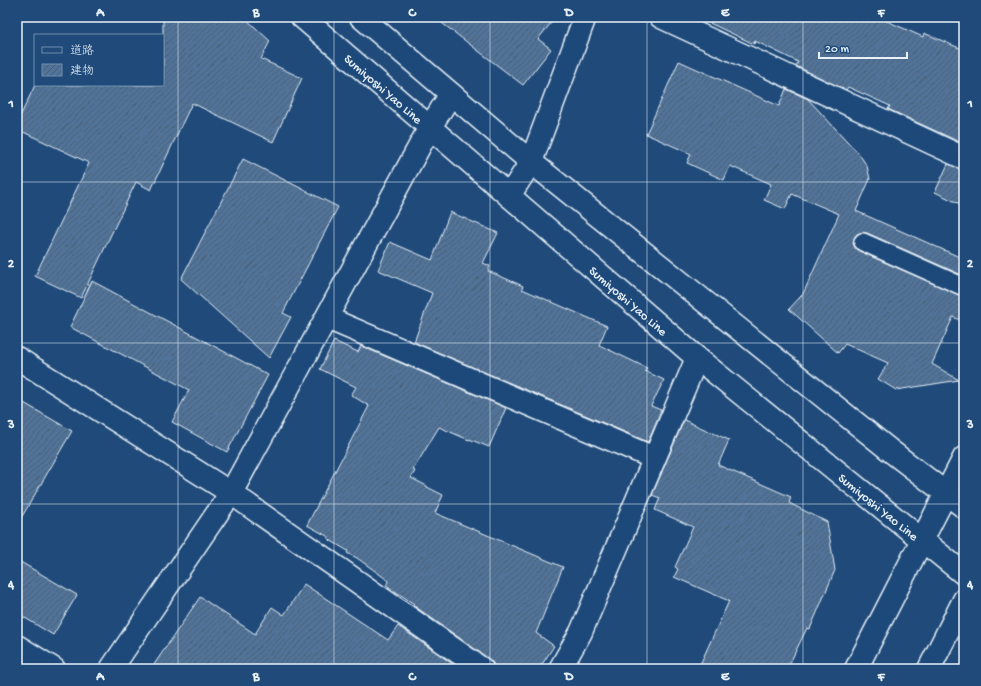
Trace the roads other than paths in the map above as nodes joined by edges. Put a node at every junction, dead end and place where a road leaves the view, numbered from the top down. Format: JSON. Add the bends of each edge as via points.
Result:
{"nodes":[{"id":1,"x":302,"y":17,"type":"edge"},
{"id":2,"x":361,"y":17,"type":"edge"},
{"id":3,"x":585,"y":17,"type":"edge"},
{"id":4,"x":661,"y":17,"type":"edge"},
{"id":5,"x":451,"y":94,"type":"junction"},
{"id":6,"x":430,"y":127,"type":"junction"},
{"id":7,"x":964,"y":158,"type":"edge"},
{"id":8,"x":531,"y":162,"type":"junction"},
{"id":9,"x":509,"y":196,"type":"junction"},
{"id":10,"x":863,"y":242,"type":"dead end"},
{"id":11,"x":964,"y":287,"type":"edge"},
{"id":12,"x":327,"y":318,"type":"junction"},
{"id":13,"x":17,"y":358,"type":"edge"},
{"id":14,"x":697,"y":358,"type":"junction"},
{"id":15,"x":654,"y":458,"type":"junction"},
{"id":16,"x":964,"y":458,"type":"edge"},
{"id":17,"x":946,"y":492,"type":"junction"},
{"id":18,"x":231,"y":493,"type":"junction"},
{"id":19,"x":964,"y":507,"type":"edge"},
{"id":20,"x":922,"y":539,"type":"junction"},
{"id":21,"x":964,"y":574,"type":"edge"},
{"id":22,"x":964,"y":600,"type":"edge"},
{"id":23,"x":17,"y":646,"type":"edge"},
{"id":24,"x":54,"y":669,"type":"edge"},
{"id":25,"x":111,"y":669,"type":"edge"},
{"id":26,"x":482,"y":669,"type":"edge"},
{"id":27,"x":560,"y":669,"type":"edge"},
{"id":28,"x":856,"y":669,"type":"edge"},
{"id":29,"x":930,"y":669,"type":"edge"}],
"edges":[{"from":1,"to":6,"type":"street","name":"Sumiyoshi Yao Line"},
{"from":2,"to":5,"type":"street"},
{"from":3,"to":8,"type":"street"},
{"from":4,"to":7,"type":"street"},
{"from":5,"to":6,"type":"street"},
{"from":5,"to":8,"type":"street"},
{"from":6,"to":9,"type":"street","name":"Sumiyoshi Yao Line"},
{"from":6,"to":12,"type":"street"},
{"from":8,"to":9,"type":"street"},
{"from":8,"to":17,"type":"street","via":[[892,452]]},
{"from":9,"to":14,"type":"street","name":"Sumiyoshi Yao Line"},
{"from":10,"to":11,"type":"lane"},
{"from":12,"to":15,"type":"street"},
{"from":12,"to":18,"type":"street"},
{"from":13,"to":18,"type":"street"},
{"from":14,"to":15,"type":"street"},
{"from":14,"to":20,"type":"street","name":"Sumiyoshi Yao Line"},
{"from":15,"to":27,"type":"street","via":[[581,632]]},
{"from":16,"to":17,"type":"street"},
{"from":17,"to":19,"type":"street"},
{"from":17,"to":20,"type":"street"},
{"from":18,"to":25,"type":"street"},
{"from":18,"to":26,"type":"street"},
{"from":20,"to":21,"type":"street","name":"Sumiyoshi Yao Line"},
{"from":20,"to":28,"type":"street"},
{"from":22,"to":29,"type":"street"},
{"from":23,"to":24,"type":"street"}]}
